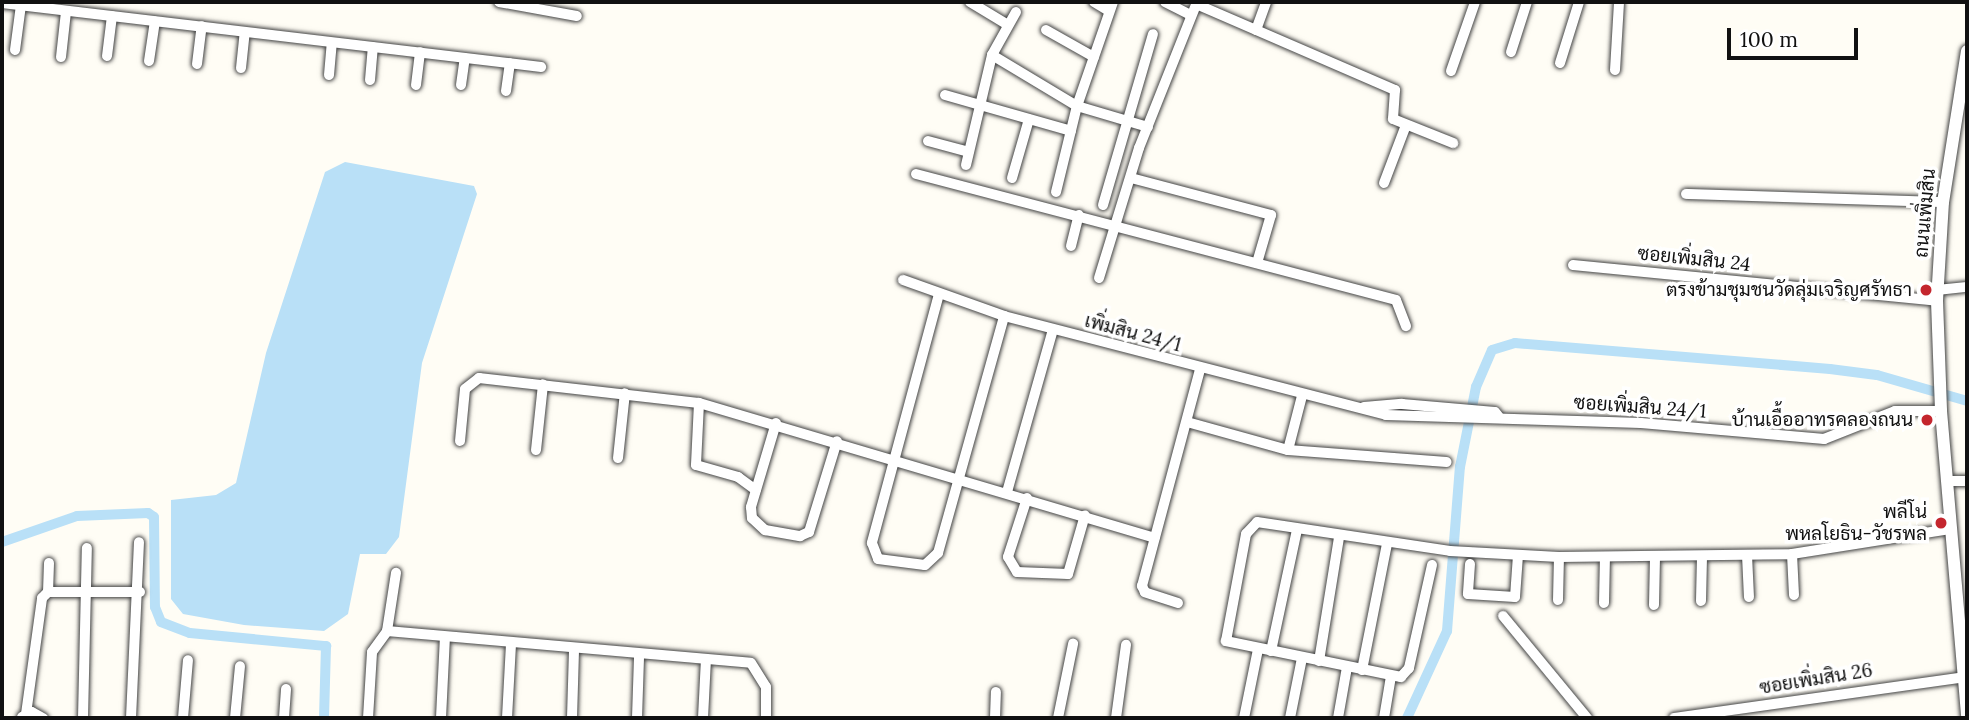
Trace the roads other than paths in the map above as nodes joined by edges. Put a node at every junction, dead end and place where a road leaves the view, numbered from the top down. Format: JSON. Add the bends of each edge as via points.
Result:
{"nodes":[{"id":1,"x":499,"y":2,"type":"edge"},
{"id":2,"x":970,"y":2,"type":"edge"},
{"id":3,"x":1094,"y":2,"type":"edge"},
{"id":4,"x":1165,"y":2,"type":"edge"},
{"id":5,"x":1266,"y":2,"type":"edge"},
{"id":6,"x":1475,"y":2,"type":"edge"},
{"id":7,"x":1527,"y":2,"type":"edge"},
{"id":8,"x":1579,"y":2,"type":"edge"},
{"id":9,"x":1619,"y":2,"type":"edge"},
{"id":10,"x":2,"y":3,"type":"edge"},
{"id":11,"x":20,"y":5,"type":"junction"},
{"id":12,"x":39,"y":5,"type":"edge"},
{"id":13,"x":1111,"y":6,"type":"edge"},
{"id":14,"x":1195,"y":7,"type":"edge"},
{"id":15,"x":66,"y":12,"type":"junction"},
{"id":16,"x":1016,"y":12,"type":"dead end"},
{"id":17,"x":112,"y":16,"type":"junction"},
{"id":18,"x":577,"y":16,"type":"dead end"},
{"id":19,"x":155,"y":21,"type":"junction"},
{"id":20,"x":1008,"y":25,"type":"junction"},
{"id":21,"x":202,"y":26,"type":"junction"},
{"id":22,"x":1046,"y":30,"type":"dead end"},
{"id":23,"x":1256,"y":30,"type":"junction"},
{"id":24,"x":245,"y":32,"type":"junction"},
{"id":25,"x":1153,"y":34,"type":"dead end"},
{"id":26,"x":332,"y":43,"type":"junction"},
{"id":27,"x":373,"y":47,"type":"junction"},
{"id":28,"x":15,"y":50,"type":"dead end"},
{"id":29,"x":1967,"y":51,"type":"edge"},
{"id":30,"x":420,"y":52,"type":"junction"},
{"id":31,"x":1511,"y":52,"type":"dead end"},
{"id":32,"x":992,"y":55,"type":"junction"},
{"id":33,"x":107,"y":56,"type":"dead end"},
{"id":34,"x":61,"y":57,"type":"dead end"},
{"id":35,"x":465,"y":58,"type":"junction"},
{"id":36,"x":1094,"y":58,"type":"junction"},
{"id":37,"x":149,"y":61,"type":"dead end"},
{"id":38,"x":510,"y":63,"type":"junction"},
{"id":39,"x":1560,"y":63,"type":"dead end"},
{"id":40,"x":197,"y":65,"type":"dead end"},
{"id":41,"x":541,"y":67,"type":"dead end"},
{"id":42,"x":241,"y":68,"type":"dead end"},
{"id":43,"x":1615,"y":70,"type":"dead end"},
{"id":44,"x":1451,"y":71,"type":"dead end"},
{"id":45,"x":1965,"y":74,"type":"edge"},
{"id":46,"x":329,"y":75,"type":"dead end"},
{"id":47,"x":370,"y":80,"type":"dead end"},
{"id":48,"x":416,"y":85,"type":"dead end"},
{"id":49,"x":461,"y":85,"type":"dead end"},
{"id":50,"x":506,"y":91,"type":"dead end"},
{"id":51,"x":945,"y":94,"type":"dead end"},
{"id":52,"x":980,"y":105,"type":"junction"},
{"id":53,"x":1077,"y":106,"type":"junction"},
{"id":54,"x":1962,"y":111,"type":"edge"},
{"id":55,"x":1029,"y":119,"type":"junction"},
{"id":56,"x":1124,"y":119,"type":"junction"},
{"id":57,"x":1406,"y":125,"type":"junction"},
{"id":58,"x":1148,"y":127,"type":"junction"},
{"id":59,"x":1071,"y":131,"type":"junction"},
{"id":60,"x":928,"y":141,"type":"dead end"},
{"id":61,"x":1453,"y":143,"type":"dead end"},
{"id":62,"x":970,"y":152,"type":"junction"},
{"id":63,"x":966,"y":165,"type":"dead end"},
{"id":64,"x":916,"y":174,"type":"dead end"},
{"id":65,"x":1012,"y":178,"type":"dead end"},
{"id":66,"x":1131,"y":178,"type":"junction"},
{"id":67,"x":1384,"y":183,"type":"dead end"},
{"id":68,"x":1056,"y":192,"type":"dead end"},
{"id":69,"x":1686,"y":194,"type":"dead end"},
{"id":70,"x":1943,"y":202,"type":"junction"},
{"id":71,"x":1102,"y":205,"type":"dead end"},
{"id":72,"x":1079,"y":215,"type":"junction"},
{"id":73,"x":1116,"y":225,"type":"junction"},
{"id":74,"x":1071,"y":246,"type":"dead end"},
{"id":75,"x":1257,"y":263,"type":"junction"},
{"id":76,"x":1573,"y":265,"type":"dead end"},
{"id":77,"x":1100,"y":278,"type":"dead end"},
{"id":78,"x":903,"y":280,"type":"dead end"},
{"id":79,"x":1967,"y":287,"type":"edge"},
{"id":80,"x":939,"y":293,"type":"junction"},
{"id":81,"x":1937,"y":295,"type":"junction"},
{"id":82,"x":1004,"y":316,"type":"junction"},
{"id":83,"x":1406,"y":326,"type":"dead end"},
{"id":84,"x":1053,"y":329,"type":"junction"},
{"id":85,"x":1200,"y":369,"type":"junction"},
{"id":86,"x":543,"y":384,"type":"junction"},
{"id":87,"x":625,"y":393,"type":"junction"},
{"id":88,"x":1302,"y":396,"type":"junction"},
{"id":89,"x":699,"y":403,"type":"junction"},
{"id":90,"x":1941,"y":405,"type":"junction"},
{"id":91,"x":1492,"y":417,"type":"joint"},
{"id":92,"x":1187,"y":422,"type":"junction"},
{"id":93,"x":776,"y":423,"type":"junction"},
{"id":94,"x":460,"y":441,"type":"dead end"},
{"id":95,"x":837,"y":441,"type":"junction"},
{"id":96,"x":536,"y":450,"type":"dead end"},
{"id":97,"x":1288,"y":450,"type":"junction"},
{"id":98,"x":618,"y":458,"type":"dead end"},
{"id":99,"x":895,"y":460,"type":"junction"},
{"id":100,"x":1447,"y":462,"type":"dead end"},
{"id":101,"x":961,"y":480,"type":"junction"},
{"id":102,"x":1947,"y":481,"type":"junction"},
{"id":103,"x":1967,"y":481,"type":"edge"},
{"id":104,"x":756,"y":490,"type":"junction"},
{"id":105,"x":1007,"y":492,"type":"junction"},
{"id":106,"x":1027,"y":498,"type":"junction"},
{"id":107,"x":1085,"y":515,"type":"junction"},
{"id":108,"x":1950,"y":529,"type":"junction"},
{"id":109,"x":1297,"y":530,"type":"junction"},
{"id":110,"x":1339,"y":537,"type":"junction"},
{"id":111,"x":1154,"y":538,"type":"junction"},
{"id":112,"x":139,"y":542,"type":"dead end"},
{"id":113,"x":1387,"y":544,"type":"junction"},
{"id":114,"x":87,"y":548,"type":"dead end"},
{"id":115,"x":1792,"y":554,"type":"junction"},
{"id":116,"x":1518,"y":555,"type":"junction"},
{"id":117,"x":1747,"y":555,"type":"junction"},
{"id":118,"x":1655,"y":556,"type":"junction"},
{"id":119,"x":1702,"y":556,"type":"junction"},
{"id":120,"x":1559,"y":557,"type":"junction"},
{"id":121,"x":1605,"y":557,"type":"junction"},
{"id":122,"x":1468,"y":558,"type":"junction"},
{"id":123,"x":49,"y":563,"type":"dead end"},
{"id":124,"x":1432,"y":565,"type":"dead end"},
{"id":125,"x":396,"y":573,"type":"dead end"},
{"id":126,"x":1961,"y":580,"type":"edge"},
{"id":127,"x":89,"y":591,"type":"junction"},
{"id":128,"x":48,"y":592,"type":"junction"},
{"id":129,"x":140,"y":592,"type":"junction"},
{"id":130,"x":1794,"y":595,"type":"dead end"},
{"id":131,"x":1748,"y":597,"type":"dead end"},
{"id":132,"x":1558,"y":600,"type":"dead end"},
{"id":133,"x":1701,"y":601,"type":"dead end"},
{"id":134,"x":1178,"y":603,"type":"dead end"},
{"id":135,"x":1604,"y":603,"type":"dead end"},
{"id":136,"x":1654,"y":605,"type":"dead end"},
{"id":137,"x":1503,"y":616,"type":"dead end"},
{"id":138,"x":387,"y":631,"type":"junction"},
{"id":139,"x":1963,"y":635,"type":"edge"},
{"id":140,"x":445,"y":637,"type":"junction"},
{"id":141,"x":511,"y":644,"type":"junction"},
{"id":142,"x":1073,"y":644,"type":"dead end"},
{"id":143,"x":1126,"y":645,"type":"dead end"},
{"id":144,"x":1258,"y":649,"type":"junction"},
{"id":145,"x":574,"y":651,"type":"junction"},
{"id":146,"x":1270,"y":651,"type":"junction"},
{"id":147,"x":639,"y":657,"type":"junction"},
{"id":148,"x":1302,"y":658,"type":"junction"},
{"id":149,"x":706,"y":659,"type":"junction"},
{"id":150,"x":188,"y":660,"type":"dead end"},
{"id":151,"x":1319,"y":661,"type":"junction"},
{"id":152,"x":240,"y":666,"type":"dead end"},
{"id":153,"x":1347,"y":667,"type":"junction"},
{"id":154,"x":1362,"y":670,"type":"junction"},
{"id":155,"x":1391,"y":676,"type":"junction"},
{"id":156,"x":1964,"y":677,"type":"junction"},
{"id":157,"x":286,"y":689,"type":"dead end"},
{"id":158,"x":996,"y":692,"type":"dead end"},
{"id":159,"x":24,"y":716,"type":"edge"},
{"id":160,"x":1967,"y":716,"type":"edge"},
{"id":161,"x":43,"y":718,"type":"edge"},
{"id":162,"x":83,"y":718,"type":"edge"},
{"id":163,"x":131,"y":718,"type":"edge"},
{"id":164,"x":183,"y":718,"type":"edge"},
{"id":165,"x":235,"y":718,"type":"edge"},
{"id":166,"x":284,"y":718,"type":"edge"},
{"id":167,"x":368,"y":718,"type":"edge"},
{"id":168,"x":441,"y":718,"type":"edge"},
{"id":169,"x":507,"y":718,"type":"edge"},
{"id":170,"x":572,"y":718,"type":"edge"},
{"id":171,"x":637,"y":718,"type":"edge"},
{"id":172,"x":704,"y":718,"type":"edge"},
{"id":173,"x":766,"y":718,"type":"edge"},
{"id":174,"x":995,"y":718,"type":"edge"},
{"id":175,"x":1058,"y":718,"type":"edge"},
{"id":176,"x":1116,"y":718,"type":"edge"},
{"id":177,"x":1244,"y":718,"type":"edge"},
{"id":178,"x":1290,"y":718,"type":"edge"},
{"id":179,"x":1338,"y":718,"type":"edge"},
{"id":180,"x":1384,"y":718,"type":"edge"},
{"id":181,"x":1587,"y":718,"type":"edge"},
{"id":182,"x":1674,"y":718,"type":"edge"}],
"edges":[{"from":1,"to":18,"type":"street"},
{"from":2,"to":20,"type":"street"},
{"from":3,"to":13,"type":"street"},
{"from":4,"to":14,"type":"street"},
{"from":5,"to":23,"type":"street"},
{"from":6,"to":44,"type":"street"},
{"from":7,"to":31,"type":"street"},
{"from":8,"to":39,"type":"street"},
{"from":9,"to":43,"type":"street"},
{"from":10,"to":11,"type":"street"},
{"from":11,"to":12,"type":"street"},
{"from":11,"to":28,"type":"street"},
{"from":12,"to":15,"type":"street"},
{"from":13,"to":36,"type":"street"},
{"from":14,"to":23,"type":"street"},
{"from":14,"to":58,"type":"street"},
{"from":15,"to":17,"type":"street"},
{"from":15,"to":34,"type":"street"},
{"from":16,"to":20,"type":"street"},
{"from":17,"to":19,"type":"street"},
{"from":17,"to":33,"type":"street"},
{"from":19,"to":21,"type":"street"},
{"from":19,"to":37,"type":"street"},
{"from":20,"to":32,"type":"street"},
{"from":21,"to":24,"type":"street"},
{"from":21,"to":40,"type":"street"},
{"from":22,"to":36,"type":"street"},
{"from":23,"to":57,"type":"street","via":[[1395,90],[1393,119]]},
{"from":24,"to":26,"type":"street"},
{"from":24,"to":42,"type":"street"},
{"from":25,"to":56,"type":"street"},
{"from":26,"to":27,"type":"street"},
{"from":26,"to":46,"type":"street"},
{"from":27,"to":30,"type":"street"},
{"from":27,"to":47,"type":"street"},
{"from":29,"to":45,"type":"street","name":"ถนนเพิ่มสิน"},
{"from":30,"to":35,"type":"street"},
{"from":30,"to":48,"type":"street"},
{"from":32,"to":52,"type":"street"},
{"from":32,"to":53,"type":"street"},
{"from":35,"to":38,"type":"street"},
{"from":35,"to":49,"type":"street"},
{"from":36,"to":53,"type":"street"},
{"from":38,"to":41,"type":"street"},
{"from":38,"to":50,"type":"street"},
{"from":45,"to":54,"type":"street","name":"ถนนเพิ่มสิน"},
{"from":51,"to":52,"type":"street"},
{"from":52,"to":55,"type":"street"},
{"from":52,"to":62,"type":"street"},
{"from":53,"to":56,"type":"street"},
{"from":53,"to":59,"type":"street"},
{"from":54,"to":70,"type":"street","name":"ถนนเพิ่มสิน"},
{"from":55,"to":59,"type":"street"},
{"from":55,"to":65,"type":"street"},
{"from":56,"to":58,"type":"street"},
{"from":56,"to":71,"type":"street"},
{"from":57,"to":61,"type":"street"},
{"from":57,"to":67,"type":"street"},
{"from":58,"to":66,"type":"street"},
{"from":59,"to":68,"type":"street"},
{"from":60,"to":62,"type":"street"},
{"from":62,"to":63,"type":"street"},
{"from":64,"to":72,"type":"street"},
{"from":66,"to":73,"type":"street"},
{"from":66,"to":75,"type":"street","via":[[1271,215]]},
{"from":69,"to":70,"type":"street"},
{"from":70,"to":81,"type":"street","name":"ถนนเพิ่มสิน"},
{"from":72,"to":73,"type":"street"},
{"from":72,"to":74,"type":"street"},
{"from":73,"to":75,"type":"street"},
{"from":73,"to":77,"type":"street"},
{"from":75,"to":83,"type":"street","via":[[1396,300]]},
{"from":76,"to":81,"type":"street","name":"ซอยเพิ่มสิน 24"},
{"from":78,"to":80,"type":"street","name":"เพิ่มสิน 24/1"},
{"from":79,"to":81,"type":"street","name":"ซอยเพิ่มสิน 24"},
{"from":80,"to":82,"type":"street","name":"เพิ่มสิน 24/1"},
{"from":80,"to":99,"type":"street"},
{"from":81,"to":90,"type":"street","name":"ถนนเพิ่มสิน"},
{"from":82,"to":84,"type":"street","name":"เพิ่มสิน 24/1"},
{"from":82,"to":101,"type":"street"},
{"from":84,"to":85,"type":"street","name":"เพิ่มสิน 24/1"},
{"from":84,"to":105,"type":"street"},
{"from":85,"to":88,"type":"street","name":"เพิ่มสิน 24/1"},
{"from":85,"to":92,"type":"street"},
{"from":86,"to":87,"type":"street"},
{"from":86,"to":94,"type":"street","via":[[470,381]]},
{"from":86,"to":96,"type":"street"},
{"from":87,"to":89,"type":"street"},
{"from":87,"to":98,"type":"street"},
{"from":88,"to":91,"type":"street","name":"เพิ่มสิน 24/1","via":[[1358,408],[1391,403]]},
{"from":88,"to":97,"type":"street"},
{"from":89,"to":93,"type":"street"},
{"from":89,"to":104,"type":"street","via":[[696,465],[738,478]]},
{"from":90,"to":91,"type":"street","name":"ซอยเพิ่มสิน 24/1","via":[[1895,411],[1824,439]]},
{"from":90,"to":102,"type":"street","name":"ถนนเพิ่มสิน"},
{"from":92,"to":97,"type":"street"},
{"from":92,"to":111,"type":"street"},
{"from":93,"to":95,"type":"street"},
{"from":93,"to":104,"type":"street"},
{"from":95,"to":99,"type":"street"},
{"from":95,"to":104,"type":"street","via":[[809,532],[800,536],[757,526],[751,507]]},
{"from":97,"to":100,"type":"street"},
{"from":99,"to":101,"type":"street"},
{"from":99,"to":101,"type":"street","via":[[872,543],[878,559],[933,563]]},
{"from":101,"to":105,"type":"street"},
{"from":102,"to":103,"type":"street"},
{"from":102,"to":108,"type":"street","name":"ถนนเพิ่มสิน"},
{"from":105,"to":106,"type":"street"},
{"from":106,"to":107,"type":"street"},
{"from":106,"to":107,"type":"street","via":[[1008,557],[1017,572],[1068,574]]},
{"from":107,"to":111,"type":"street"},
{"from":108,"to":115,"type":"street"},
{"from":108,"to":126,"type":"street","name":"ถนนเพิ่มสิน"},
{"from":109,"to":110,"type":"street"},
{"from":109,"to":144,"type":"street","via":[[1257,522],[1246,534],[1225,633],[1232,644]]},
{"from":109,"to":146,"type":"street"},
{"from":110,"to":113,"type":"street"},
{"from":110,"to":151,"type":"street"},
{"from":111,"to":134,"type":"street","via":[[1142,590]]},
{"from":112,"to":129,"type":"street"},
{"from":113,"to":122,"type":"street","via":[[1450,551]]},
{"from":113,"to":154,"type":"street"},
{"from":114,"to":127,"type":"street"},
{"from":115,"to":117,"type":"street"},
{"from":115,"to":130,"type":"street"},
{"from":116,"to":120,"type":"street"},
{"from":116,"to":122,"type":"street"},
{"from":116,"to":122,"type":"street","via":[[1515,597],[1468,594]]},
{"from":117,"to":119,"type":"street"},
{"from":117,"to":131,"type":"street"},
{"from":118,"to":119,"type":"street"},
{"from":118,"to":121,"type":"street"},
{"from":118,"to":136,"type":"street"},
{"from":119,"to":133,"type":"street"},
{"from":120,"to":121,"type":"street"},
{"from":120,"to":132,"type":"street"},
{"from":121,"to":135,"type":"street"},
{"from":123,"to":128,"type":"street"},
{"from":124,"to":155,"type":"street","via":[[1409,668],[1406,675]]},
{"from":125,"to":138,"type":"street"},
{"from":126,"to":139,"type":"street","name":"ถนนเพิ่มสิน"},
{"from":127,"to":128,"type":"street"},
{"from":127,"to":129,"type":"street"},
{"from":127,"to":162,"type":"street"},
{"from":128,"to":159,"type":"street","via":[[38,606]]},
{"from":129,"to":163,"type":"street"},
{"from":137,"to":181,"type":"street"},
{"from":138,"to":140,"type":"street"},
{"from":138,"to":167,"type":"street","via":[[372,652]]},
{"from":139,"to":156,"type":"street","name":"ถนนเพิ่มสิน"},
{"from":140,"to":141,"type":"street"},
{"from":140,"to":168,"type":"street"},
{"from":141,"to":145,"type":"street"},
{"from":141,"to":169,"type":"street"},
{"from":142,"to":175,"type":"street"},
{"from":143,"to":176,"type":"street"},
{"from":144,"to":146,"type":"street"},
{"from":144,"to":177,"type":"street"},
{"from":145,"to":147,"type":"street"},
{"from":145,"to":170,"type":"street"},
{"from":146,"to":148,"type":"street"},
{"from":147,"to":149,"type":"street"},
{"from":147,"to":171,"type":"street"},
{"from":148,"to":151,"type":"street"},
{"from":148,"to":178,"type":"street"},
{"from":149,"to":172,"type":"street"},
{"from":149,"to":173,"type":"street","via":[[758,667],[766,687]]},
{"from":150,"to":164,"type":"street"},
{"from":151,"to":153,"type":"street"},
{"from":152,"to":165,"type":"street"},
{"from":153,"to":154,"type":"street"},
{"from":153,"to":179,"type":"street"},
{"from":154,"to":155,"type":"street"},
{"from":155,"to":180,"type":"street"},
{"from":156,"to":160,"type":"street","name":"ถนนเพิ่มสิน"},
{"from":156,"to":182,"type":"street","name":"ซอยเพิ่มสิน 26"},
{"from":157,"to":166,"type":"street"},
{"from":158,"to":174,"type":"street"},
{"from":159,"to":161,"type":"street"}]}
